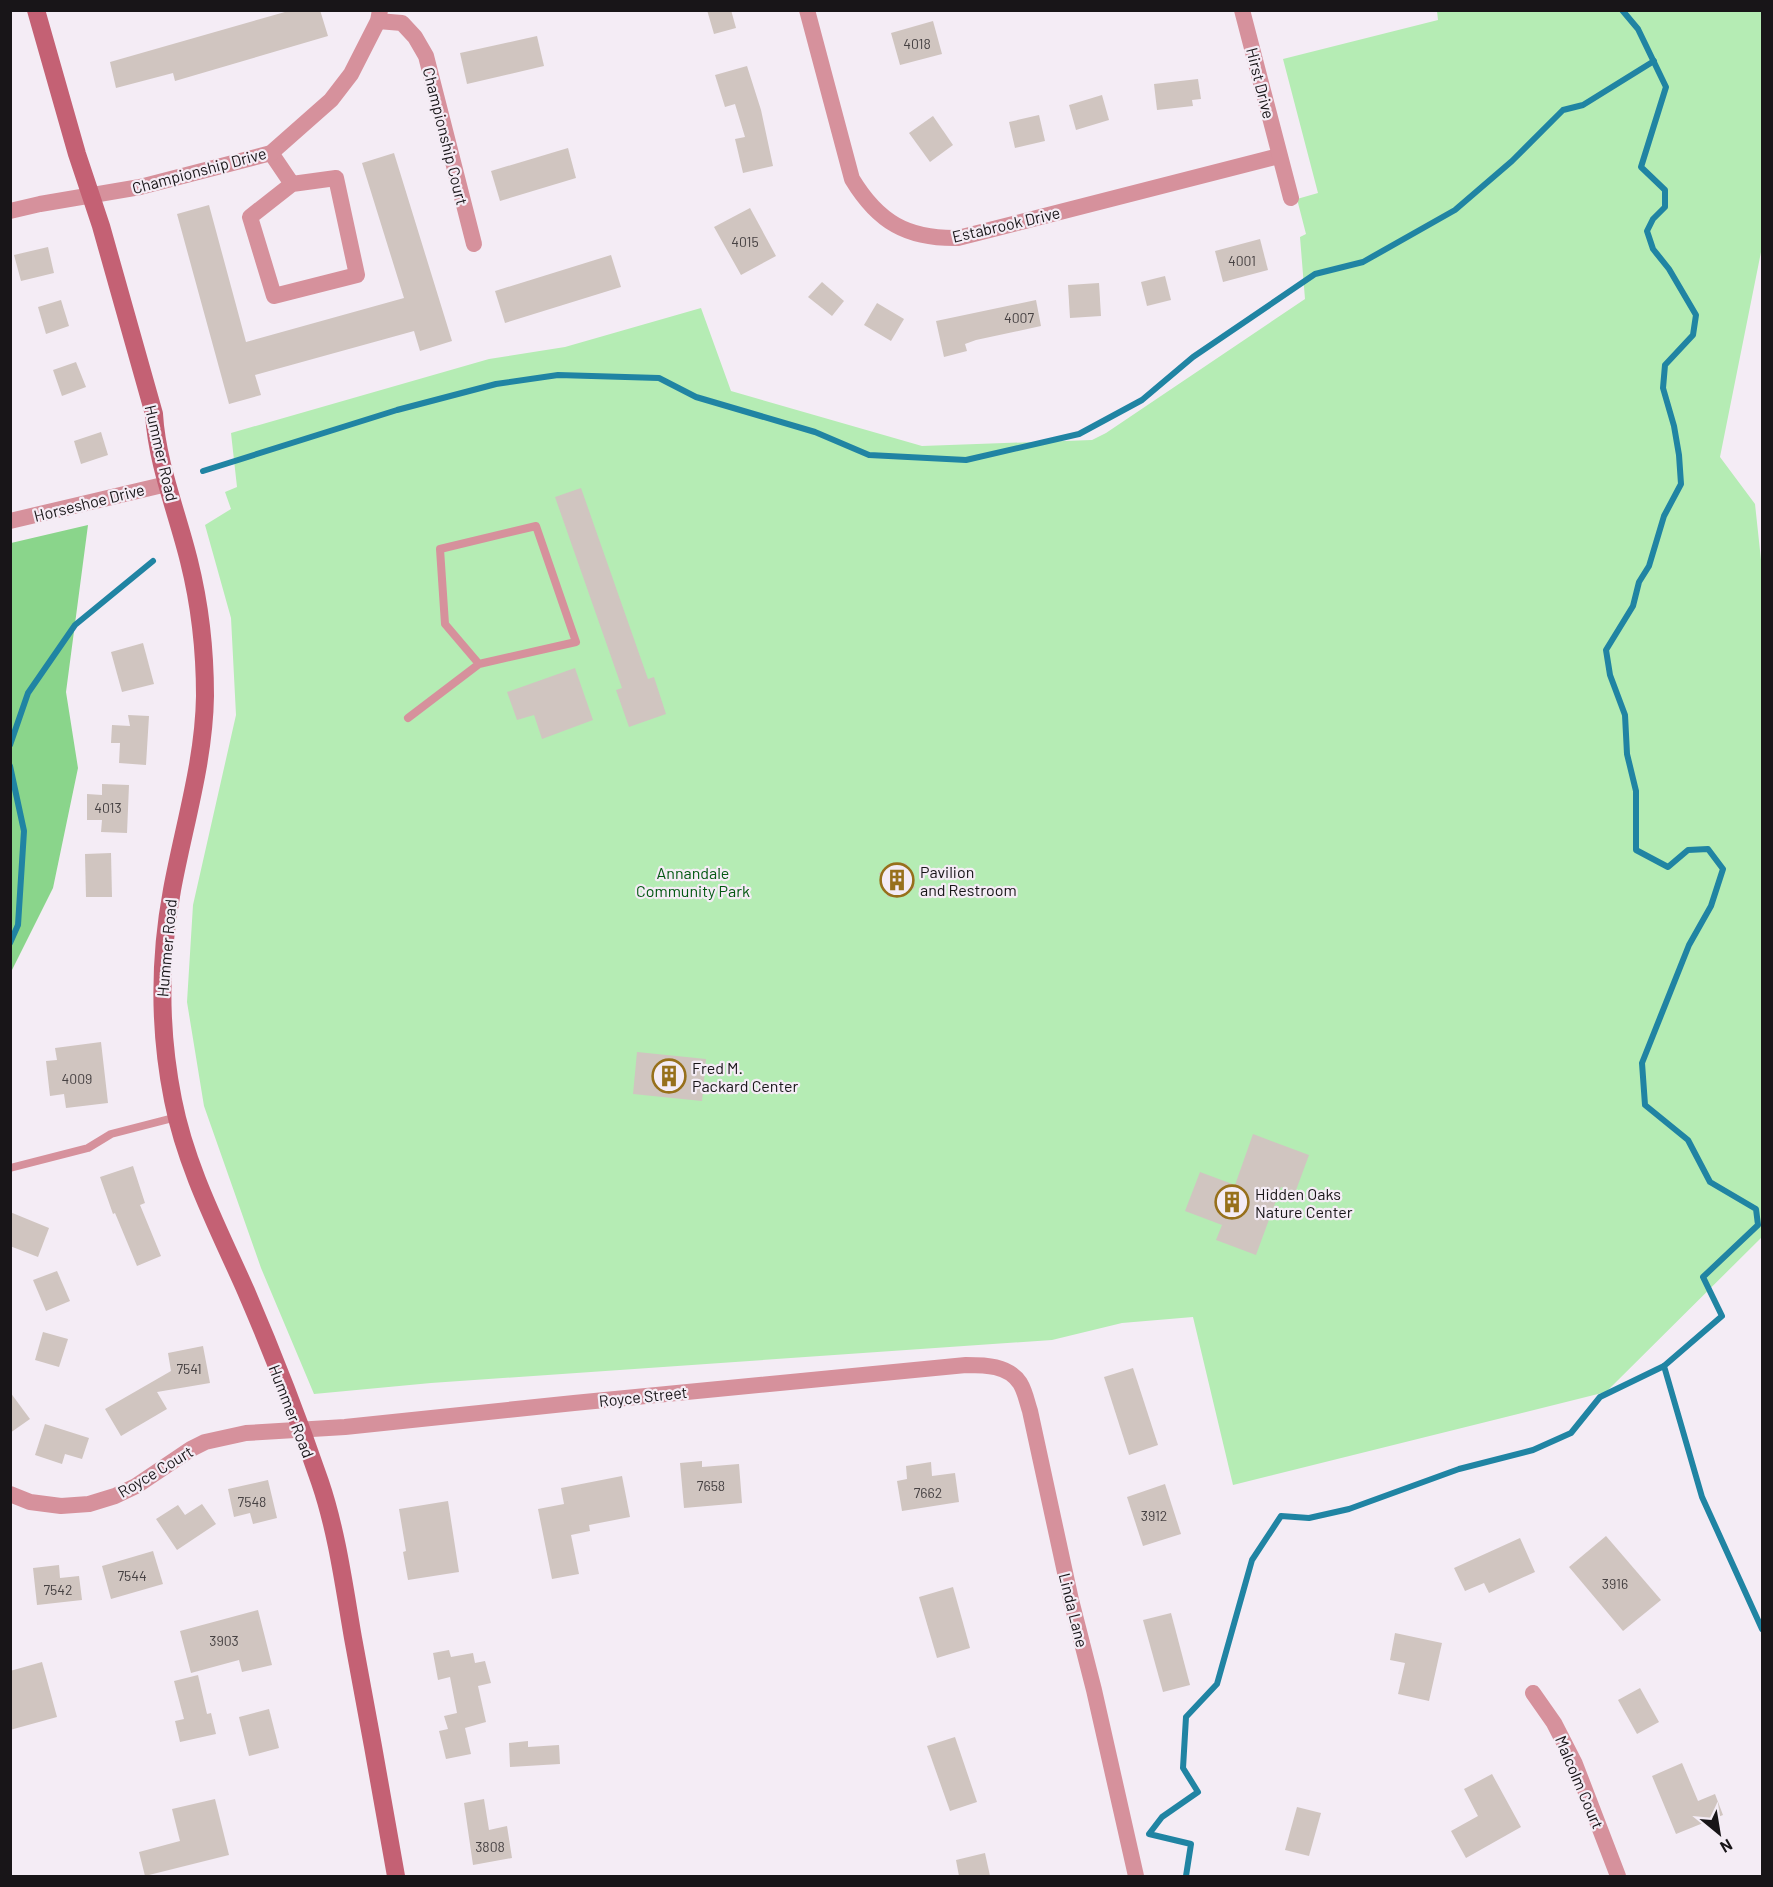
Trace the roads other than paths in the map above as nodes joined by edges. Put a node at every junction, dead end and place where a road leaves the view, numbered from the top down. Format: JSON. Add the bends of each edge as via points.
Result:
{"nodes":[{"id":1,"x":36,"y":10,"type":"edge"},
{"id":2,"x":807,"y":10,"type":"edge"},
{"id":3,"x":1242,"y":10,"type":"edge"},
{"id":4,"x":379,"y":16,"type":"edge"},
{"id":5,"x":271,"y":153,"type":"junction"},
{"id":6,"x":1280,"y":156,"type":"junction"},
{"id":7,"x":292,"y":184,"type":"junction"},
{"id":8,"x":90,"y":195,"type":"junction"},
{"id":9,"x":1291,"y":198,"type":"dead end"},
{"id":10,"x":10,"y":211,"type":"edge"},
{"id":11,"x":474,"y":244,"type":"dead end"},
{"id":12,"x":167,"y":483,"type":"junction"},
{"id":13,"x":10,"y":521,"type":"edge"},
{"id":14,"x":479,"y":664,"type":"junction"},
{"id":15,"x":408,"y":718,"type":"dead end"},
{"id":16,"x":177,"y":1117,"type":"junction"},
{"id":17,"x":10,"y":1168,"type":"edge"},
{"id":18,"x":986,"y":1364,"type":"joint"},
{"id":19,"x":301,"y":1430,"type":"junction"},
{"id":20,"x":10,"y":1494,"type":"edge"},
{"id":21,"x":1533,"y":1693,"type":"dead end"},
{"id":22,"x":396,"y":1876,"type":"edge"},
{"id":23,"x":1136,"y":1876,"type":"edge"},
{"id":24,"x":1618,"y":1876,"type":"edge"}],
"edges":[{"from":1,"to":8,"type":"main road","name":"Hummer Road"},
{"from":2,"to":6,"type":"street","name":"Estabrook Drive","via":[[852,179],[878,214],[918,235],[958,238]]},
{"from":3,"to":6,"type":"street","name":"Hirst Drive"},
{"from":4,"to":5,"type":"street","name":"Championship Drive","via":[[351,74],[331,100]]},
{"from":4,"to":11,"type":"street","name":"Championship Court","via":[[402,23],[416,37],[426,56]]},
{"from":5,"to":7,"type":"street"},
{"from":5,"to":8,"type":"street","name":"Championship Drive","via":[[140,187]]},
{"from":6,"to":9,"type":"street","name":"Hirst Drive"},
{"from":7,"to":7,"type":"street","via":[[336,178],[357,275],[274,296],[250,217]]},
{"from":8,"to":10,"type":"street"},
{"from":8,"to":12,"type":"main road","name":"Hummer Road","via":[[154,414],[155,440]]},
{"from":12,"to":13,"type":"street","name":"Horseshoe Drive"},
{"from":12,"to":16,"type":"main road","name":"Hummer Road","via":[[198,606],[205,699],[193,797],[163,952],[161,1005],[165,1054]]},
{"from":14,"to":14,"type":"lane","via":[[445,624],[440,549],[536,526],[576,642]]},
{"from":14,"to":15,"type":"lane"},
{"from":16,"to":17,"type":"lane","via":[[111,1134],[88,1148]]},
{"from":16,"to":19,"type":"main road","name":"Hummer Road","via":[[187,1153]]},
{"from":18,"to":19,"type":"street","name":"Royce Street"},
{"from":18,"to":23,"type":"street","name":"Linda Lane","via":[[1011,1374],[1020,1384],[1030,1411]]},
{"from":19,"to":20,"type":"street","name":"Royce Court","via":[[246,1433],[205,1442],[136,1486],[89,1504],[61,1506],[30,1502]]},
{"from":19,"to":22,"type":"main road","name":"Hummer Road","via":[[336,1546]]},
{"from":21,"to":24,"type":"street","name":"Malcolm Court","via":[[1575,1764]]}]}
